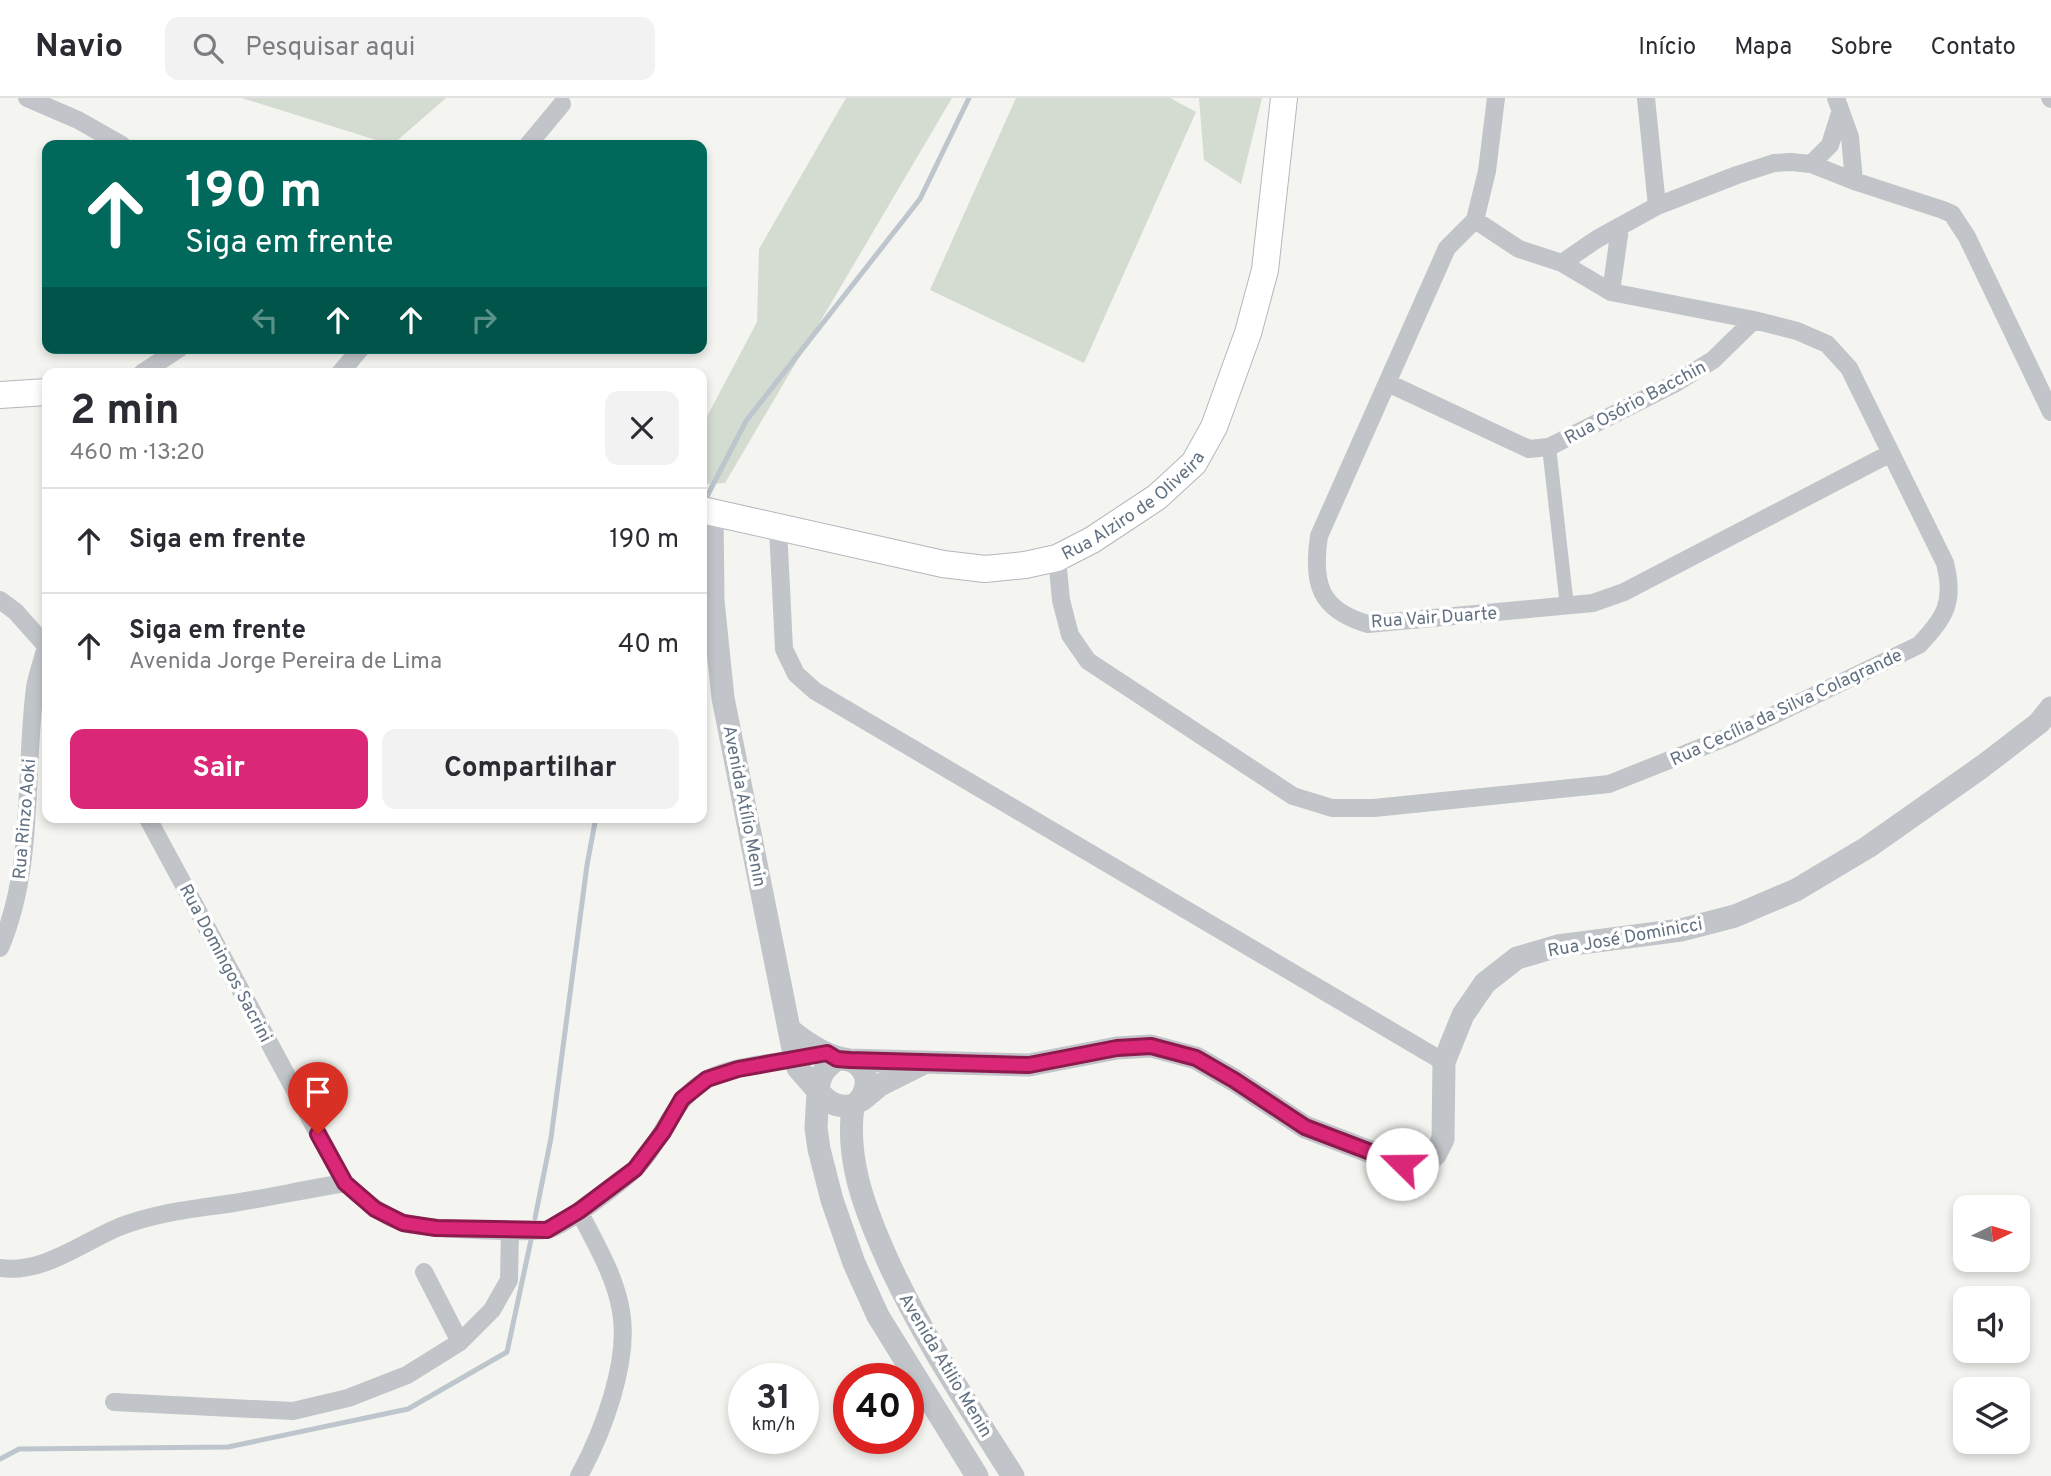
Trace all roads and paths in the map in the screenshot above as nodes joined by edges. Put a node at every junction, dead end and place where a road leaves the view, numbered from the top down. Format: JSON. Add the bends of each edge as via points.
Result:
{"nodes":[{"id":1,"x":27,"y":98,"type":"edge"},
{"id":2,"x":1284,"y":98,"type":"edge"},
{"id":3,"x":1496,"y":98,"type":"edge"},
{"id":4,"x":1646,"y":98,"type":"edge"},
{"id":5,"x":562,"y":104,"type":"dead end"},
{"id":6,"x":1838,"y":105,"type":"edge"},
{"id":7,"x":113,"y":140,"type":"edge"},
{"id":8,"x":532,"y":140,"type":"edge"},
{"id":9,"x":1811,"y":164,"type":"junction"},
{"id":10,"x":1854,"y":181,"type":"junction"},
{"id":11,"x":1657,"y":206,"type":"junction"},
{"id":12,"x":1475,"y":220,"type":"junction"},
{"id":13,"x":1620,"y":228,"type":"junction"},
{"id":14,"x":1563,"y":263,"type":"junction"},
{"id":15,"x":1611,"y":292,"type":"junction"},
{"id":16,"x":1754,"y":320,"type":"junction"},
{"id":17,"x":171,"y":354,"type":"edge"},
{"id":18,"x":356,"y":354,"type":"edge"},
{"id":19,"x":150,"y":368,"type":"edge"},
{"id":20,"x":344,"y":368,"type":"edge"},
{"id":21,"x":1388,"y":383,"type":"junction"},
{"id":22,"x":42,"y":393,"type":"edge"},
{"id":23,"x":7,"y":398,"type":"edge"},
{"id":24,"x":2051,"y":412,"type":"edge"},
{"id":25,"x":1549,"y":447,"type":"junction"},
{"id":26,"x":1891,"y":453,"type":"junction"},
{"id":27,"x":707,"y":511,"type":"edge"},
{"id":28,"x":778,"y":528,"type":"junction"},
{"id":29,"x":1057,"y":558,"type":"junction"},
{"id":30,"x":0,"y":600,"type":"edge"},
{"id":31,"x":1567,"y":606,"type":"junction"},
{"id":32,"x":42,"y":641,"type":"edge"},
{"id":33,"x":42,"y":663,"type":"edge"},
{"id":34,"x":2051,"y":708,"type":"edge"},
{"id":35,"x":150,"y":823,"type":"edge"},
{"id":36,"x":0,"y":948,"type":"edge"},
{"id":37,"x":790,"y":1031,"type":"junction"},
{"id":38,"x":838,"y":1057,"type":"junction"},
{"id":39,"x":795,"y":1059,"type":"junction"},
{"id":40,"x":928,"y":1061,"type":"junction"},
{"id":41,"x":1444,"y":1062,"type":"junction"},
{"id":42,"x":818,"y":1091,"type":"junction"},
{"id":43,"x":858,"y":1103,"type":"junction"},
{"id":44,"x":345,"y":1183,"type":"junction"},
{"id":45,"x":579,"y":1211,"type":"junction"},
{"id":46,"x":510,"y":1230,"type":"junction"},
{"id":47,"x":0,"y":1268,"type":"edge"},
{"id":48,"x":424,"y":1272,"type":"dead end"},
{"id":49,"x":460,"y":1342,"type":"junction"},
{"id":50,"x":114,"y":1402,"type":"dead end"},
{"id":51,"x":579,"y":1476,"type":"edge"},
{"id":52,"x":977,"y":1476,"type":"edge"},
{"id":53,"x":1013,"y":1476,"type":"edge"}],
"edges":[{"from":1,"to":7,"type":"street"},
{"from":2,"to":29,"type":"main road","name":"Rua Alziro de Oliveira","via":[[1265,270],[1248,333],[1213,427],[1194,463],[1157,497]]},
{"from":3,"to":12,"type":"street","via":[[1487,171]]},
{"from":4,"to":11,"type":"street"},
{"from":5,"to":8,"type":"street"},
{"from":6,"to":9,"type":"street","via":[[1830,145]]},
{"from":6,"to":10,"type":"street","via":[[1850,137]]},
{"from":9,"to":10,"type":"street"},
{"from":9,"to":11,"type":"street","via":[[1760,166]]},
{"from":10,"to":24,"type":"street","via":[[1952,214]]},
{"from":11,"to":13,"type":"street"},
{"from":12,"to":14,"type":"street","name":"Rua Cecília da Silva Colagrande","via":[[1519,249]]},
{"from":12,"to":21,"type":"street","name":"Rua Vair Duarte","via":[[1447,248]]},
{"from":13,"to":14,"type":"street"},
{"from":13,"to":15,"type":"street"},
{"from":14,"to":15,"type":"street","name":"Rua Cecília da Silva Colagrande"},
{"from":15,"to":16,"type":"street","name":"Rua Cecília da Silva Colagrande"},
{"from":16,"to":25,"type":"street","name":"Rua Osório Bacchin","via":[[1713,360]]},
{"from":16,"to":26,"type":"street","name":"Rua Cecília da Silva Colagrande","via":[[1827,344],[1849,368]]},
{"from":17,"to":19,"type":"street"},
{"from":18,"to":20,"type":"street"},
{"from":21,"to":25,"type":"street","name":"Rua Osório Bacchin","via":[[1530,449]]},
{"from":21,"to":31,"type":"street","name":"Rua Vair Duarte","via":[[1319,536],[1318,583],[1329,603],[1347,618],[1368,624]]},
{"from":22,"to":23,"type":"main road"},
{"from":25,"to":31,"type":"street"},
{"from":26,"to":29,"type":"street","name":"Rua Cecília da Silva Colagrande","via":[[1945,563],[1949,598],[1940,622],[1919,645],[1730,736],[1609,784],[1374,808],[1332,807],[1293,796],[1088,661],[1070,635]]},
{"from":26,"to":31,"type":"street","name":"Rua Vair Duarte","via":[[1624,592]]},
{"from":27,"to":28,"type":"main road","name":"Rua Alziro de Oliveira"},
{"from":27,"to":37,"type":"street","name":"Avenida Atílio Menin","via":[[723,698]]},
{"from":28,"to":29,"type":"main road","name":"Rua Alziro de Oliveira","via":[[985,569]]},
{"from":28,"to":41,"type":"street","via":[[784,649],[796,674],[816,691]]},
{"from":30,"to":32,"type":"street"},
{"from":33,"to":36,"type":"street","name":"Rua Rinzo Aoki","via":[[35,685],[22,873]]},
{"from":34,"to":41,"type":"street","name":"Rua José Dominicci","via":[[2039,723],[1983,766],[1868,847],[1796,890],[1735,916],[1681,930],[1559,946],[1517,958],[1485,983],[1463,1015]]},
{"from":35,"to":44,"type":"street","name":"Rua Domingos Sacrini"},
{"from":37,"to":38,"type":"street"},
{"from":37,"to":39,"type":"street","name":"Avenida Atílio Menin"},
{"from":38,"to":39,"type":"street"},
{"from":38,"to":40,"type":"street"},
{"from":38,"to":42,"type":"street","via":[[824,1068]]},
{"from":38,"to":43,"type":"street","name":"Avenida Atilio Menin","via":[[863,1068],[866,1092]]},
{"from":39,"to":42,"type":"street","name":"Avenida Atílio Menin"},
{"from":39,"to":45,"type":"street","via":[[707,1079],[682,1099],[635,1169]]},
{"from":40,"to":41,"type":"street","via":[[1029,1065],[1151,1046],[1196,1058],[1305,1127],[1402,1164],[1422,1165],[1435,1155],[1443,1139]]},
{"from":40,"to":43,"type":"street","via":[[880,1085]]},
{"from":42,"to":43,"type":"street","via":[[838,1107]]},
{"from":42,"to":52,"type":"street","name":"Avenida Atilio Menin","via":[[819,1149],[854,1263],[878,1316]]},
{"from":43,"to":53,"type":"street","name":"Avenida Atilio Menin","via":[[851,1136],[860,1196],[902,1295]]},
{"from":44,"to":46,"type":"street","via":[[375,1209],[403,1223]]},
{"from":44,"to":47,"type":"street","via":[[161,1213],[34,1268]]},
{"from":45,"to":46,"type":"street","via":[[547,1230]]},
{"from":45,"to":51,"type":"street","via":[[610,1271],[621,1311],[623,1351],[610,1402]]},
{"from":46,"to":49,"type":"street","via":[[509,1280],[492,1310]]},
{"from":48,"to":49,"type":"street"},
{"from":49,"to":50,"type":"street","via":[[407,1375],[348,1398],[293,1411]]}]}
